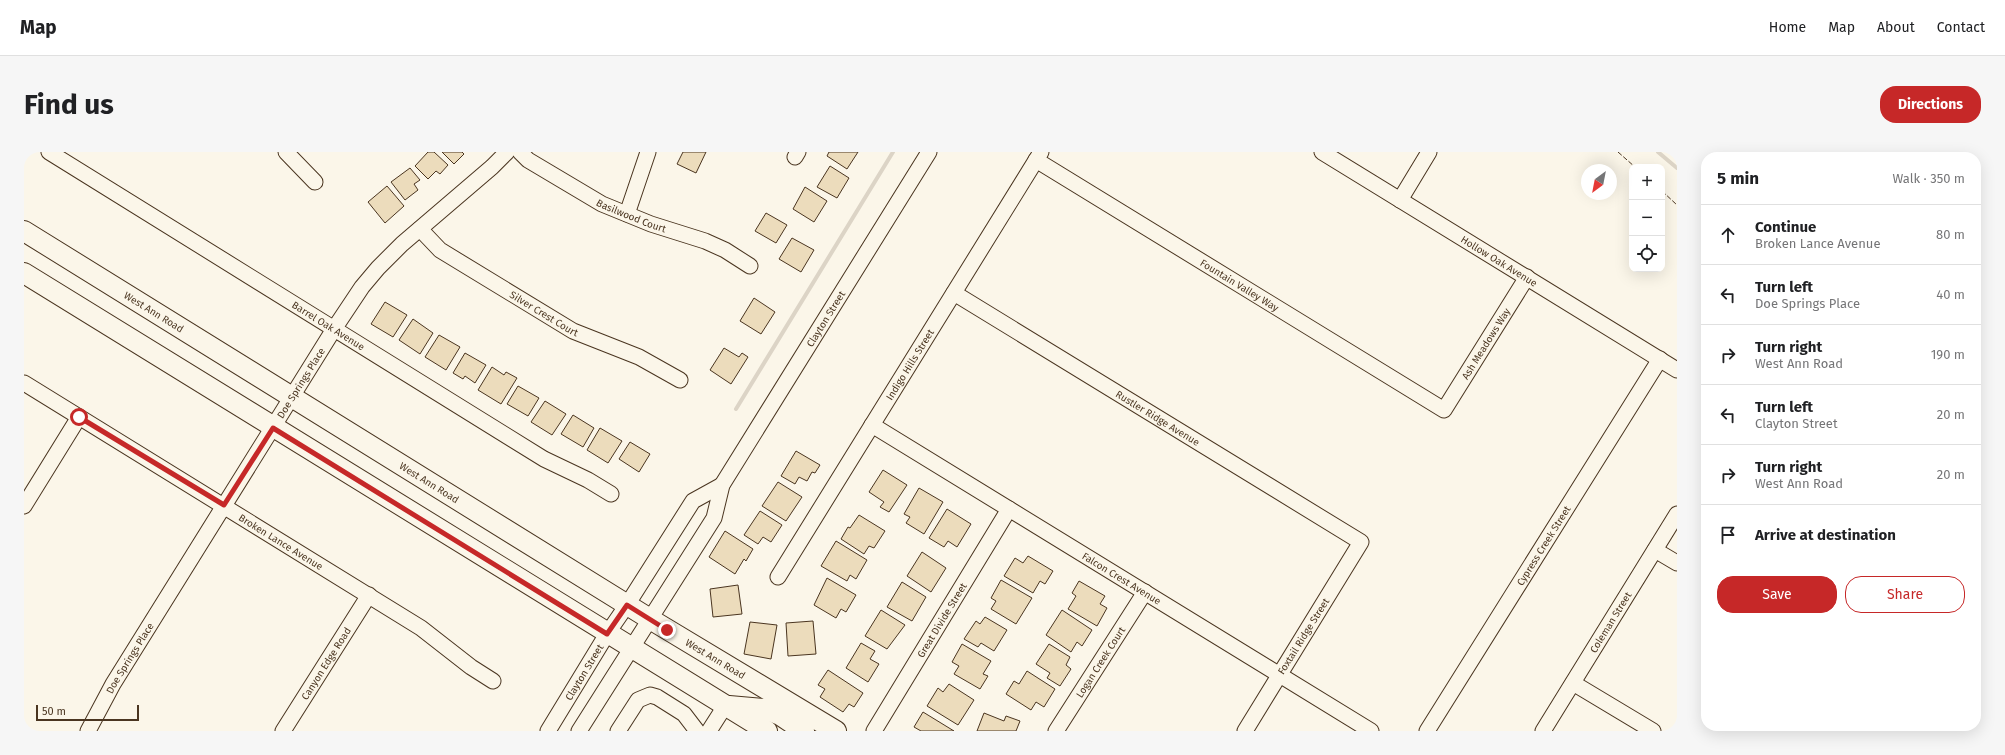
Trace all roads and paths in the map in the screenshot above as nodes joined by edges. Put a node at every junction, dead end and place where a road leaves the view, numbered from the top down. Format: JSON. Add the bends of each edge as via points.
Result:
{"nodes":[{"id":1,"x":48,"y":152,"type":"edge"},
{"id":2,"x":286,"y":152,"type":"edge"},
{"id":3,"x":507,"y":152,"type":"edge"},
{"id":4,"x":520,"y":152,"type":"edge"},
{"id":5,"x":648,"y":152,"type":"edge"},
{"id":6,"x":929,"y":152,"type":"edge"},
{"id":7,"x":1322,"y":152,"type":"edge"},
{"id":8,"x":1429,"y":152,"type":"edge"},
{"id":9,"x":1038,"y":156,"type":"edge"},
{"id":10,"x":315,"y":182,"type":"dead end"},
{"id":11,"x":1400,"y":200,"type":"junction"},
{"id":12,"x":627,"y":214,"type":"junction"},
{"id":13,"x":420,"y":229,"type":"junction"},
{"id":14,"x":24,"y":231,"type":"edge"},
{"id":15,"x":750,"y":266,"type":"dead end"},
{"id":16,"x":24,"y":273,"type":"edge"},
{"id":17,"x":1527,"y":278,"type":"junction"},
{"id":18,"x":954,"y":292,"type":"junction"},
{"id":19,"x":334,"y":329,"type":"junction"},
{"id":20,"x":1660,"y":359,"type":"junction"},
{"id":21,"x":1677,"y":370,"type":"edge"},
{"id":22,"x":680,"y":380,"type":"dead end"},
{"id":23,"x":24,"y":383,"type":"edge"},
{"id":24,"x":293,"y":397,"type":"junction"},
{"id":25,"x":1444,"y":410,"type":"joint"},
{"id":26,"x":79,"y":417,"type":"junction"},
{"id":27,"x":872,"y":425,"type":"junction"},
{"id":28,"x":273,"y":428,"type":"junction"},
{"id":29,"x":722,"y":485,"type":"junction"},
{"id":30,"x":610,"y":494,"type":"dead end"},
{"id":31,"x":224,"y":505,"type":"junction"},
{"id":32,"x":24,"y":506,"type":"edge"},
{"id":33,"x":1009,"y":509,"type":"junction"},
{"id":34,"x":1677,"y":514,"type":"edge"},
{"id":35,"x":1361,"y":542,"type":"joint"},
{"id":36,"x":1655,"y":550,"type":"junction"},
{"id":37,"x":1677,"y":563,"type":"edge"},
{"id":38,"x":778,"y":578,"type":"dead end"},
{"id":39,"x":1145,"y":592,"type":"junction"},
{"id":40,"x":369,"y":595,"type":"junction"},
{"id":41,"x":627,"y":605,"type":"junction"},
{"id":42,"x":650,"y":619,"type":"junction"},
{"id":43,"x":607,"y":634,"type":"junction"},
{"id":44,"x":630,"y":648,"type":"junction"},
{"id":45,"x":1279,"y":674,"type":"junction"},
{"id":46,"x":493,"y":681,"type":"dead end"},
{"id":47,"x":1573,"y":682,"type":"junction"},
{"id":48,"x":725,"y":706,"type":"junction"},
{"id":49,"x":88,"y":731,"type":"edge"},
{"id":50,"x":283,"y":731,"type":"edge"},
{"id":51,"x":548,"y":731,"type":"edge"},
{"id":52,"x":579,"y":731,"type":"edge"},
{"id":53,"x":618,"y":731,"type":"edge"},
{"id":54,"x":697,"y":731,"type":"edge"},
{"id":55,"x":709,"y":731,"type":"edge"},
{"id":56,"x":767,"y":731,"type":"edge"},
{"id":57,"x":804,"y":731,"type":"edge"},
{"id":58,"x":836,"y":731,"type":"edge"},
{"id":59,"x":874,"y":731,"type":"edge"},
{"id":60,"x":1056,"y":731,"type":"edge"},
{"id":61,"x":1245,"y":731,"type":"edge"},
{"id":62,"x":1371,"y":731,"type":"edge"},
{"id":63,"x":1427,"y":731,"type":"edge"},
{"id":64,"x":1543,"y":731,"type":"edge"},
{"id":65,"x":1653,"y":731,"type":"edge"}],
"edges":[{"from":1,"to":19,"type":"street","name":"Barrel Oak Avenue"},
{"from":2,"to":10,"type":"street"},
{"from":3,"to":13,"type":"street","name":"Doe Springs Place"},
{"from":4,"to":12,"type":"street","name":"Basilwood Court","via":[[528,160],[602,204]]},
{"from":5,"to":12,"type":"street"},
{"from":6,"to":29,"type":"street","name":"Clayton Street"},
{"from":7,"to":11,"type":"street","name":"Hollow Oak Avenue"},
{"from":8,"to":11,"type":"street"},
{"from":9,"to":18,"type":"street","name":"Indigo Hills Street"},
{"from":9,"to":25,"type":"street","name":"Fountain Valley Way"},
{"from":11,"to":17,"type":"street","name":"Hollow Oak Avenue"},
{"from":12,"to":15,"type":"street","name":"Basilwood Court","via":[[705,241]]},
{"from":13,"to":19,"type":"street","name":"Doe Springs Place","via":[[378,268]]},
{"from":13,"to":22,"type":"street","name":"Silver Crest Court","via":[[440,250],[572,331],[639,357]]},
{"from":14,"to":24,"type":"main road","name":"West Ann Road"},
{"from":16,"to":28,"type":"main road"},
{"from":17,"to":20,"type":"street","name":"Hollow Oak Avenue"},
{"from":17,"to":25,"type":"street","name":"Ash Meadows Way"},
{"from":18,"to":27,"type":"street","name":"Indigo Hills Street"},
{"from":18,"to":35,"type":"street","name":"Rustler Ridge Avenue"},
{"from":19,"to":24,"type":"street","name":"Doe Springs Place"},
{"from":19,"to":30,"type":"street","name":"Barrel Oak Avenue","via":[[544,459],[588,480]]},
{"from":20,"to":21,"type":"street","name":"Hollow Oak Avenue"},
{"from":20,"to":63,"type":"street","name":"Cypress Creek Street"},
{"from":23,"to":26,"type":"street","name":"Broken Lance Avenue"},
{"from":24,"to":28,"type":"street","name":"Doe Springs Place"},
{"from":24,"to":41,"type":"main road","name":"West Ann Road"},
{"from":26,"to":31,"type":"street","name":"Broken Lance Avenue"},
{"from":26,"to":32,"type":"street"},
{"from":27,"to":33,"type":"street","name":"Falcon Crest Avenue"},
{"from":27,"to":38,"type":"street","name":"Indigo Hills Street"},
{"from":28,"to":31,"type":"street","name":"Doe Springs Place"},
{"from":28,"to":43,"type":"main road"},
{"from":29,"to":41,"type":"street","name":"Clayton Street","via":[[693,501]]},
{"from":29,"to":42,"type":"street","name":"Clayton Street","via":[[714,518]]},
{"from":31,"to":40,"type":"street","name":"Broken Lance Avenue"},
{"from":31,"to":49,"type":"street","name":"Doe Springs Place","via":[[113,684]]},
{"from":33,"to":39,"type":"street","name":"Falcon Crest Avenue"},
{"from":33,"to":59,"type":"street","name":"Great Divide Street"},
{"from":34,"to":36,"type":"street","name":"Coleman Street"},
{"from":35,"to":45,"type":"street","name":"Foxtail Ridge Street"},
{"from":36,"to":37,"type":"street"},
{"from":36,"to":47,"type":"street","name":"Coleman Street"},
{"from":39,"to":45,"type":"street","name":"Falcon Crest Avenue"},
{"from":39,"to":60,"type":"street","name":"Logan Creek Court"},
{"from":40,"to":46,"type":"street","name":"Broken Lance Avenue","via":[[421,628]]},
{"from":40,"to":50,"type":"street","name":"Canyon Edge Road"},
{"from":41,"to":42,"type":"main road","name":"West Ann Road"},
{"from":41,"to":43,"type":"street","name":"Clayton Street"},
{"from":42,"to":44,"type":"street","name":"Clayton Street"},
{"from":42,"to":58,"type":"main road","name":"West Ann Road"},
{"from":43,"to":44,"type":"main road"},
{"from":43,"to":51,"type":"street","name":"Clayton Street"},
{"from":44,"to":48,"type":"main road"},
{"from":44,"to":52,"type":"street","name":"Clayton Street"},
{"from":45,"to":61,"type":"street","name":"Foxtail Ridge Street"},
{"from":45,"to":62,"type":"street","name":"Falcon Crest Avenue"},
{"from":47,"to":64,"type":"street","name":"Coleman Street"},
{"from":47,"to":65,"type":"street"},
{"from":48,"to":55,"type":"street"},
{"from":48,"to":56,"type":"main road"},
{"from":48,"to":57,"type":"main road","via":[[765,709]]},
{"from":53,"to":54,"type":"street","via":[[638,700],[650,695],[684,714]]}]}
